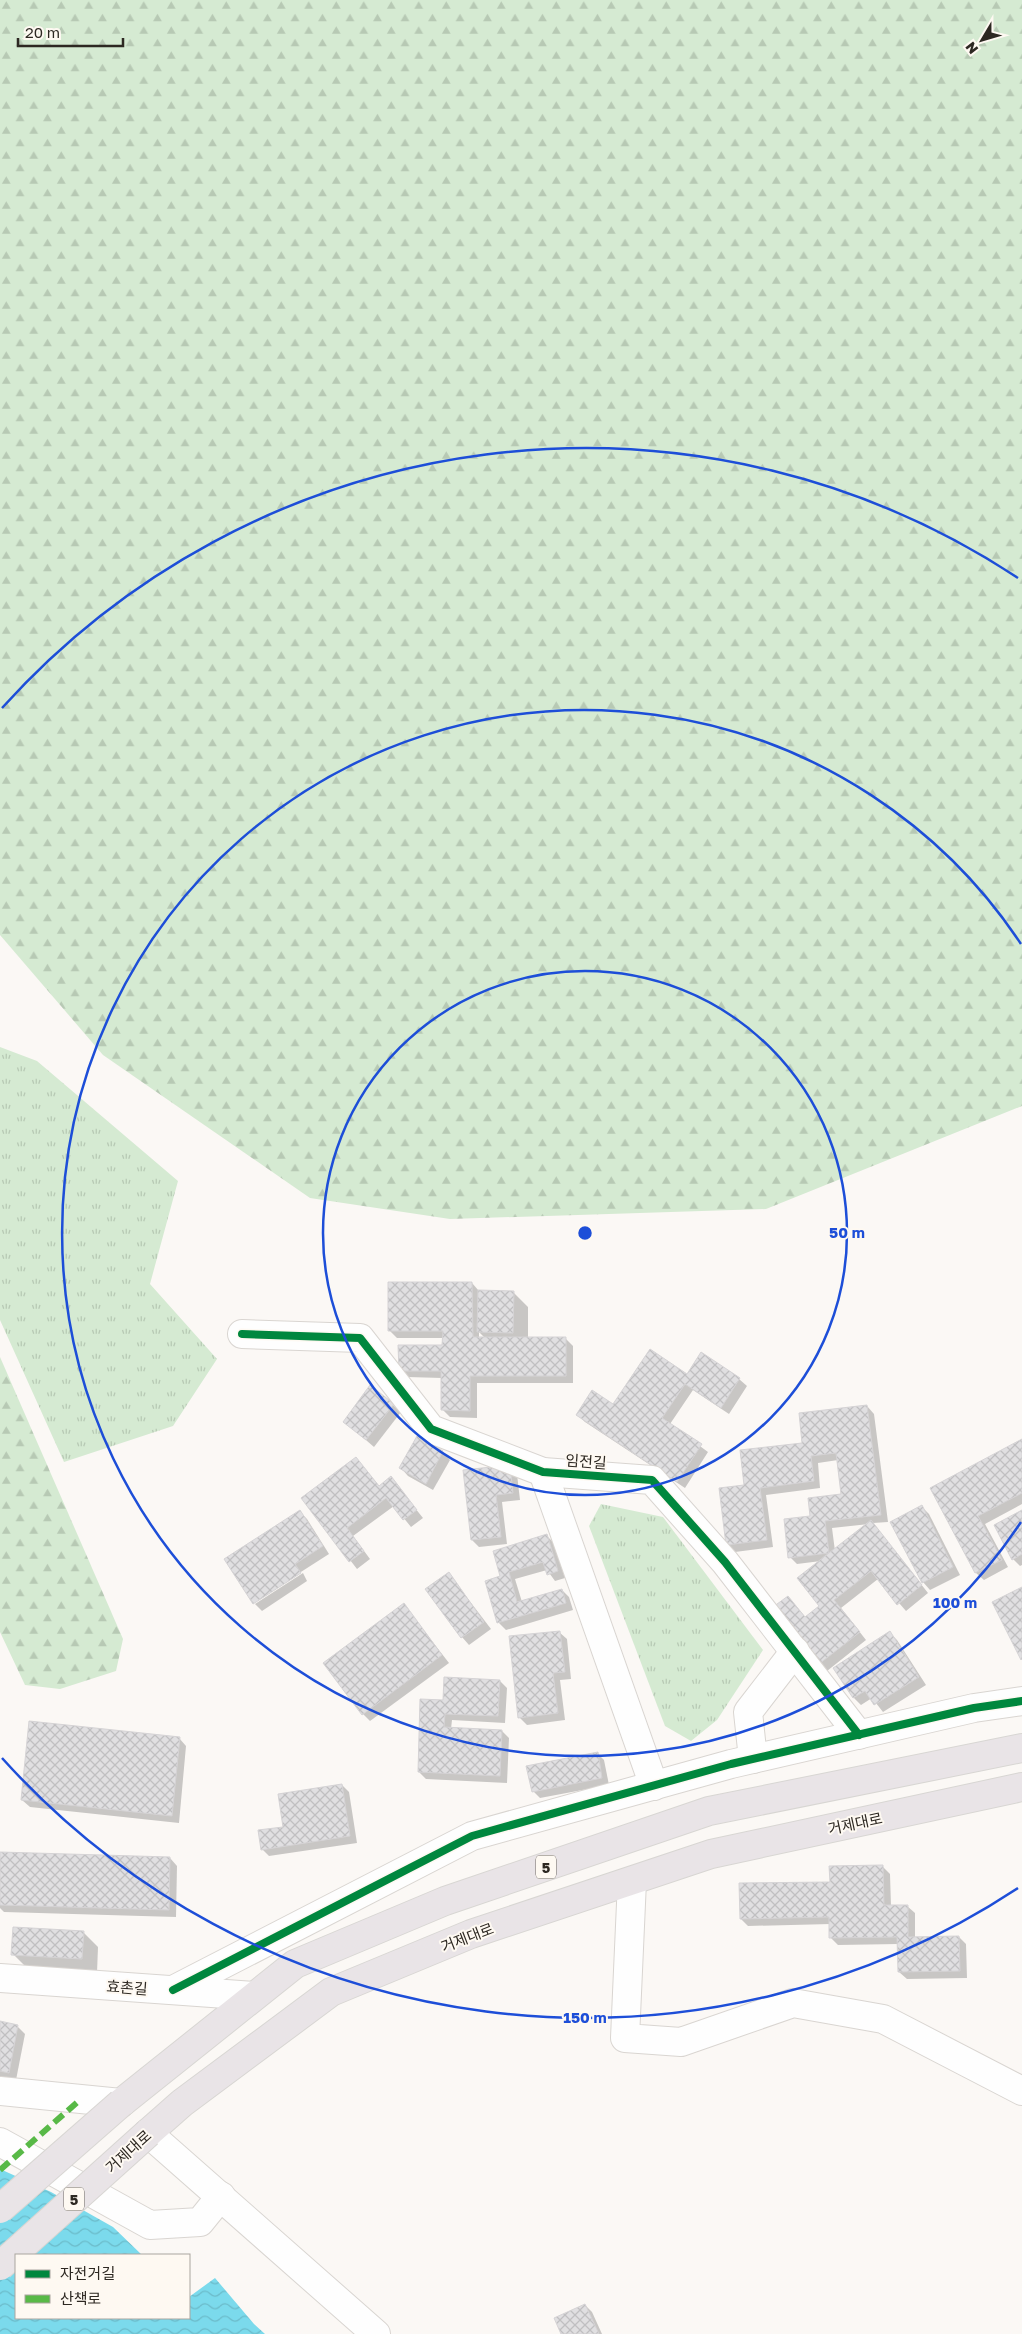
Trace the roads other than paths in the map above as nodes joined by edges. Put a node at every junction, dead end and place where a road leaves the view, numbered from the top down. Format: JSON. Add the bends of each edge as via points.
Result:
{"nodes":[{"id":1,"x":242,"y":1334,"type":"dead end"},
{"id":2,"x":543,"y":1472,"type":"junction"},
{"id":3,"x":795,"y":1652,"type":"junction"},
{"id":4,"x":1022,"y":1700,"type":"edge"},
{"id":5,"x":859,"y":1735,"type":"junction"},
{"id":6,"x":1019,"y":1747,"type":"edge"},
{"id":7,"x":753,"y":1759,"type":"junction"},
{"id":8,"x":654,"y":1786,"type":"junction"},
{"id":9,"x":1022,"y":1787,"type":"edge"},
{"id":10,"x":632,"y":1881,"type":"junction"},
{"id":11,"x":0,"y":1978,"type":"edge"},
{"id":12,"x":173,"y":1990,"type":"junction"},
{"id":13,"x":254,"y":1996,"type":"junction"},
{"id":14,"x":0,"y":2091,"type":"edge"},
{"id":15,"x":1022,"y":2091,"type":"edge"},
{"id":16,"x":121,"y":2103,"type":"junction"},
{"id":17,"x":148,"y":2133,"type":"junction"},
{"id":18,"x":0,"y":2142,"type":"edge"},
{"id":19,"x":221,"y":2196,"type":"junction"},
{"id":20,"x":0,"y":2209,"type":"edge"},
{"id":21,"x":0,"y":2266,"type":"edge"},
{"id":22,"x":376,"y":2334,"type":"edge"}],
"edges":[{"from":1,"to":2,"type":"street","name":"임전길","via":[[360,1338],[431,1429]]},
{"from":2,"to":3,"type":"street","name":"임전길","via":[[652,1480],[726,1562]]},
{"from":2,"to":8,"type":"street"},
{"from":3,"to":5,"type":"street","name":"임전길"},
{"from":3,"to":7,"type":"street","via":[[748,1712]]},
{"from":4,"to":5,"type":"street"},
{"from":5,"to":7,"type":"street"},
{"from":6,"to":13,"type":"main road","number":"5","via":[[709,1811],[445,1901],[295,1964]]},
{"from":7,"to":8,"type":"street"},
{"from":8,"to":12,"type":"street","via":[[472,1836]]},
{"from":9,"to":10,"type":"main road","name":"거제대로","number":"5","via":[[711,1854]]},
{"from":10,"to":15,"type":"street","via":[[625,2038],[681,2042],[793,2003],[882,2019]]},
{"from":10,"to":17,"type":"main road","name":"거제대로","number":"5","via":[[471,1934],[331,1992],[182,2103]]},
{"from":11,"to":12,"type":"street","name":"효촌길"},
{"from":12,"to":13,"type":"street","name":"효촌길"},
{"from":13,"to":16,"type":"main road","number":"5"},
{"from":14,"to":16,"type":"street"},
{"from":16,"to":20,"type":"main road","number":"5","bridge":true},
{"from":17,"to":19,"type":"street"},
{"from":17,"to":21,"type":"main road","name":"거제대로","number":"5","bridge":true},
{"from":18,"to":19,"type":"street","via":[[150,2225],[200,2222]]},
{"from":19,"to":22,"type":"street"}]}
